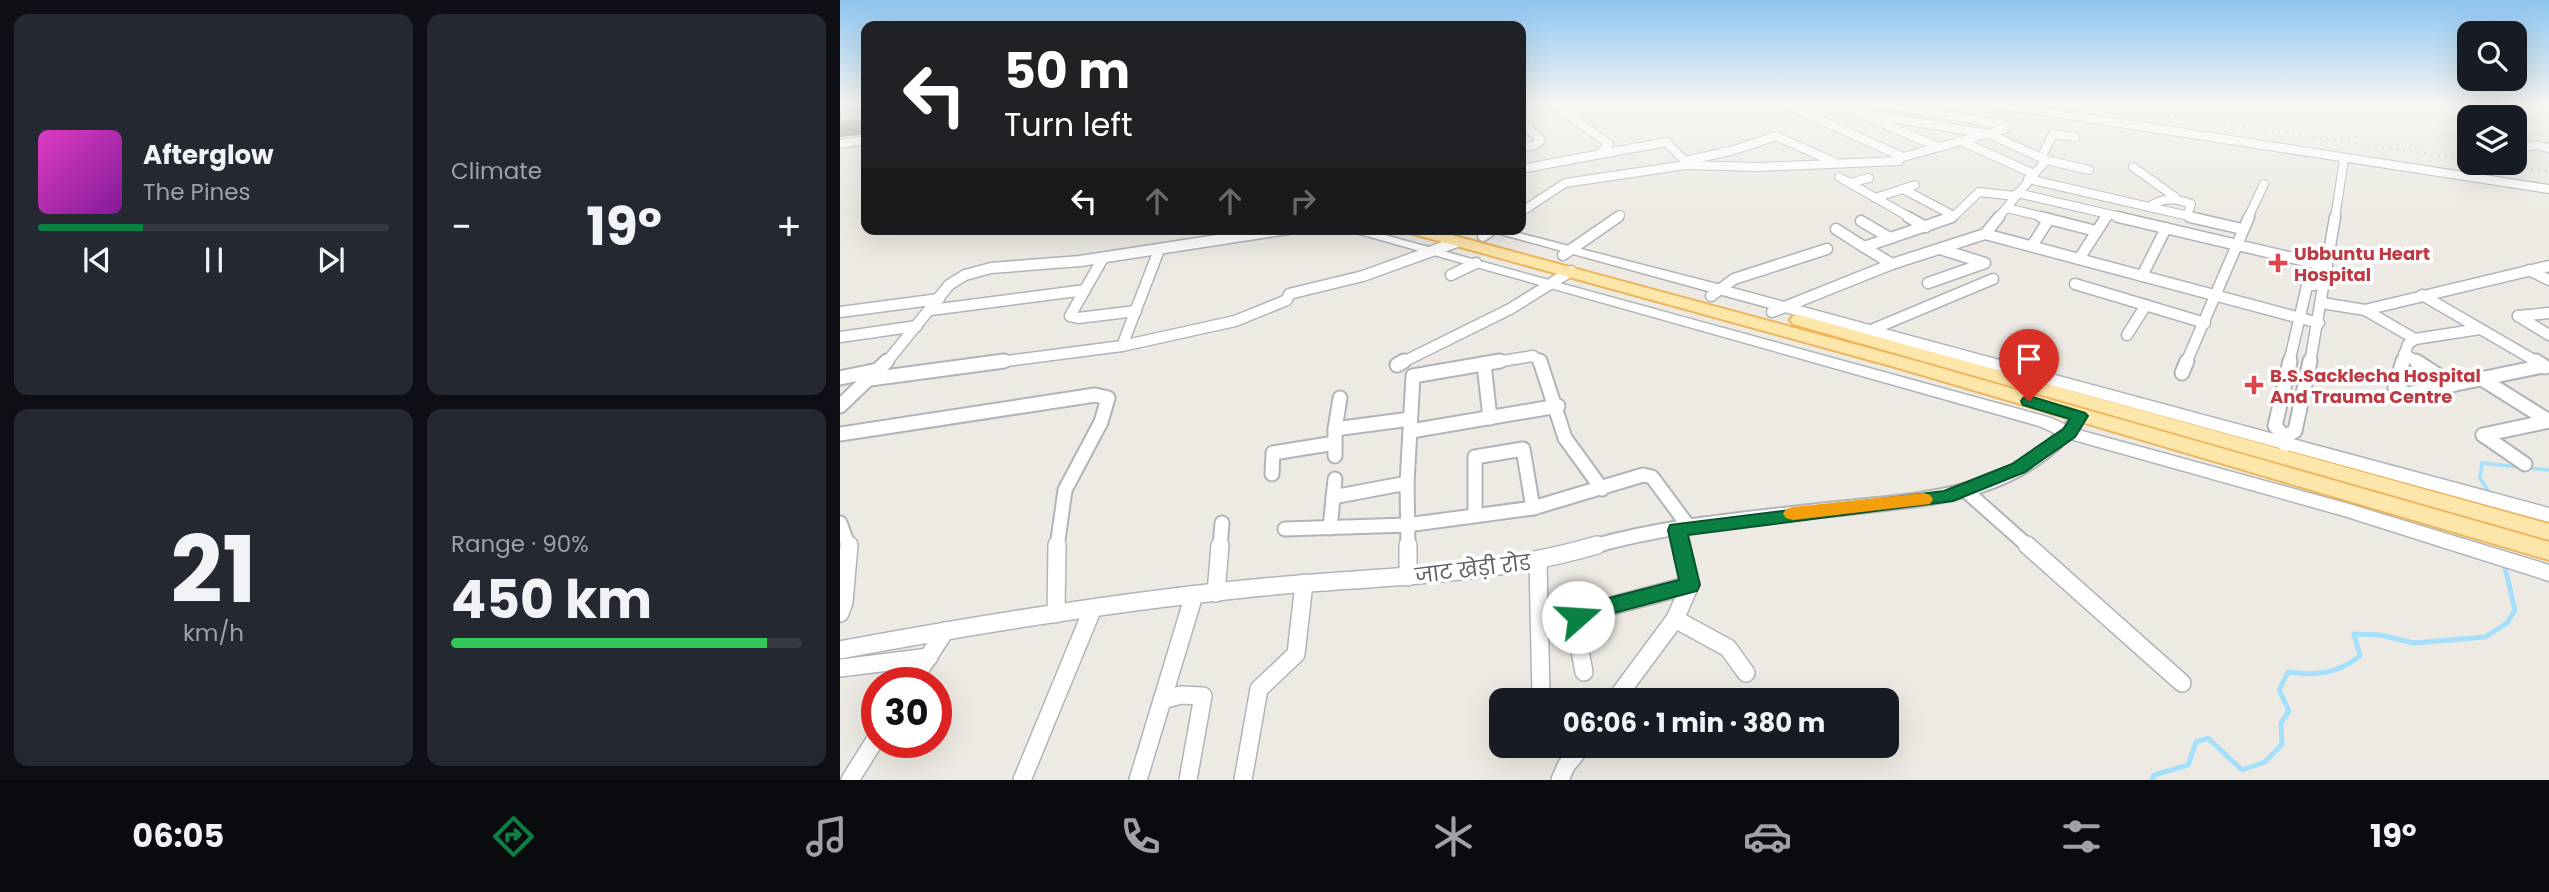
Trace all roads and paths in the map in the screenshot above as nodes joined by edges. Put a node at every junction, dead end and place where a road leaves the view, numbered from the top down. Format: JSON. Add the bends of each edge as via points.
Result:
{"nodes":[{"id":1,"x":1604,"y":140,"type":"edge"},
{"id":2,"x":1763,"y":140,"type":"edge"},
{"id":3,"x":1786,"y":140,"type":"edge"},
{"id":4,"x":1866,"y":140,"type":"edge"},
{"id":5,"x":1922,"y":140,"type":"edge"},
{"id":6,"x":2003,"y":140,"type":"edge"},
{"id":7,"x":2050,"y":140,"type":"edge"},
{"id":8,"x":2226,"y":140,"type":"edge"},
{"id":9,"x":861,"y":141,"type":"edge"},
{"id":10,"x":1961,"y":141,"type":"joint"},
{"id":11,"x":840,"y":144,"type":"edge"},
{"id":12,"x":1938,"y":147,"type":"junction"},
{"id":13,"x":2527,"y":147,"type":"edge"},
{"id":14,"x":2549,"y":148,"type":"edge"},
{"id":15,"x":1599,"y":153,"type":"junction"},
{"id":16,"x":2043,"y":159,"type":"junction"},
{"id":17,"x":2344,"y":159,"type":"junction"},
{"id":18,"x":1899,"y":161,"type":"dead end"},
{"id":19,"x":1837,"y":163,"type":"junction"},
{"id":20,"x":2133,"y":167,"type":"dead end"},
{"id":21,"x":1526,"y":168,"type":"edge"},
{"id":22,"x":2089,"y":170,"type":"dead end"},
{"id":23,"x":1839,"y":177,"type":"dead end"},
{"id":24,"x":2031,"y":177,"type":"junction"},
{"id":25,"x":1869,"y":178,"type":"dead end"},
{"id":26,"x":1849,"y":183,"type":"junction"},
{"id":27,"x":2264,"y":184,"type":"dead end"},
{"id":28,"x":1915,"y":186,"type":"dead end"},
{"id":29,"x":1903,"y":189,"type":"junction"},
{"id":30,"x":2549,"y":189,"type":"edge"},
{"id":31,"x":2016,"y":195,"type":"junction"},
{"id":32,"x":2175,"y":197,"type":"junction"},
{"id":33,"x":1875,"y":198,"type":"junction"},
{"id":34,"x":2149,"y":207,"type":"junction"},
{"id":35,"x":2007,"y":208,"type":"junction"},
{"id":36,"x":1526,"y":209,"type":"edge"},
{"id":37,"x":2108,"y":214,"type":"junction"},
{"id":38,"x":1620,"y":215,"type":"dead end"},
{"id":39,"x":1954,"y":216,"type":"junction"},
{"id":40,"x":2188,"y":216,"type":"junction"},
{"id":41,"x":2049,"y":219,"type":"junction"},
{"id":42,"x":1861,"y":221,"type":"dead end"},
{"id":43,"x":1926,"y":227,"type":"junction"},
{"id":44,"x":2166,"y":228,"type":"junction"},
{"id":45,"x":1836,"y":229,"type":"dead end"},
{"id":46,"x":2242,"y":229,"type":"junction"},
{"id":47,"x":2096,"y":231,"type":"junction"},
{"id":48,"x":1985,"y":234,"type":"junction"},
{"id":49,"x":1251,"y":235,"type":"edge"},
{"id":50,"x":1370,"y":235,"type":"edge"},
{"id":51,"x":1500,"y":235,"type":"edge"},
{"id":52,"x":1458,"y":236,"type":"edge"},
{"id":53,"x":1891,"y":238,"type":"junction"},
{"id":54,"x":2236,"y":245,"type":"junction"},
{"id":55,"x":2032,"y":246,"type":"junction"},
{"id":56,"x":1864,"y":247,"type":"junction"},
{"id":57,"x":1827,"y":249,"type":"dead end"},
{"id":58,"x":1939,"y":249,"type":"junction"},
{"id":59,"x":1159,"y":250,"type":"junction"},
{"id":60,"x":1431,"y":252,"type":"junction"},
{"id":61,"x":1104,"y":258,"type":"junction"},
{"id":62,"x":1568,"y":259,"type":"junction"},
{"id":63,"x":2079,"y":259,"type":"junction"},
{"id":64,"x":1476,"y":263,"type":"junction"},
{"id":65,"x":1892,"y":264,"type":"junction"},
{"id":66,"x":2327,"y":266,"type":"junction"},
{"id":67,"x":2549,"y":266,"type":"edge"},
{"id":68,"x":2529,"y":271,"type":"junction"},
{"id":69,"x":1451,"y":275,"type":"dead end"},
{"id":70,"x":2142,"y":276,"type":"junction"},
{"id":71,"x":1993,"y":279,"type":"dead end"},
{"id":72,"x":2549,"y":280,"type":"edge"},
{"id":73,"x":1928,"y":283,"type":"dead end"},
{"id":74,"x":2325,"y":283,"type":"junction"},
{"id":75,"x":2075,"y":284,"type":"dead end"},
{"id":76,"x":1552,"y":285,"type":"junction"},
{"id":77,"x":1085,"y":289,"type":"junction"},
{"id":78,"x":1715,"y":292,"type":"junction"},
{"id":79,"x":2422,"y":295,"type":"junction"},
{"id":80,"x":2217,"y":296,"type":"junction"},
{"id":81,"x":939,"y":299,"type":"junction"},
{"id":82,"x":2322,"y":303,"type":"junction"},
{"id":83,"x":2146,"y":305,"type":"junction"},
{"id":84,"x":1778,"y":309,"type":"junction"},
{"id":85,"x":931,"y":310,"type":"junction"},
{"id":86,"x":2365,"y":310,"type":"junction"},
{"id":87,"x":1136,"y":311,"type":"junction"},
{"id":88,"x":840,"y":312,"type":"edge"},
{"id":89,"x":2549,"y":313,"type":"edge"},
{"id":90,"x":2300,"y":318,"type":"junction"},
{"id":91,"x":2205,"y":323,"type":"junction"},
{"id":92,"x":2319,"y":323,"type":"junction"},
{"id":93,"x":917,"y":326,"type":"junction"},
{"id":94,"x":2480,"y":329,"type":"junction"},
{"id":95,"x":1871,"y":330,"type":"junction"},
{"id":96,"x":2127,"y":335,"type":"dead end"},
{"id":97,"x":2549,"y":335,"type":"edge"},
{"id":98,"x":840,"y":337,"type":"edge"},
{"id":99,"x":2415,"y":339,"type":"junction"},
{"id":100,"x":1122,"y":346,"type":"junction"},
{"id":101,"x":2404,"y":354,"type":"junction"},
{"id":102,"x":1484,"y":364,"type":"junction"},
{"id":103,"x":1397,"y":365,"type":"dead end"},
{"id":104,"x":2546,"y":368,"type":"edge"},
{"id":105,"x":880,"y":370,"type":"junction"},
{"id":106,"x":2182,"y":373,"type":"dead end"},
{"id":107,"x":840,"y":378,"type":"edge"},
{"id":108,"x":2482,"y":379,"type":"junction"},
{"id":109,"x":862,"y":383,"type":"junction"},
{"id":110,"x":2453,"y":385,"type":"junction"},
{"id":111,"x":840,"y":392,"type":"edge"},
{"id":112,"x":1340,"y":398,"type":"dead end"},
{"id":113,"x":840,"y":406,"type":"edge"},
{"id":114,"x":1558,"y":407,"type":"junction"},
{"id":115,"x":1490,"y":418,"type":"junction"},
{"id":116,"x":2548,"y":422,"type":"edge"},
{"id":117,"x":1410,"y":425,"type":"junction"},
{"id":118,"x":2074,"y":425,"type":"junction"},
{"id":119,"x":840,"y":434,"type":"edge"},
{"id":120,"x":1335,"y":443,"type":"junction"},
{"id":121,"x":2284,"y":461,"type":"junction"},
{"id":122,"x":2525,"y":464,"type":"dead end"},
{"id":123,"x":1272,"y":474,"type":"dead end"},
{"id":124,"x":1335,"y":479,"type":"dead end"},
{"id":125,"x":1407,"y":483,"type":"junction"},
{"id":126,"x":1602,"y":489,"type":"junction"},
{"id":127,"x":1966,"y":491,"type":"junction"},
{"id":128,"x":1333,"y":497,"type":"junction"},
{"id":129,"x":1533,"y":508,"type":"junction"},
{"id":130,"x":2549,"y":515,"type":"edge"},
{"id":131,"x":1475,"y":516,"type":"junction"},
{"id":132,"x":840,"y":523,"type":"edge"},
{"id":133,"x":1222,"y":523,"type":"dead end"},
{"id":134,"x":1406,"y":525,"type":"junction"},
{"id":135,"x":1330,"y":528,"type":"junction"},
{"id":136,"x":1285,"y":529,"type":"dead end"},
{"id":137,"x":1683,"y":529,"type":"junction"},
{"id":138,"x":2474,"y":530,"type":"junction"},
{"id":139,"x":2549,"y":531,"type":"edge"},
{"id":140,"x":1538,"y":561,"type":"junction"},
{"id":141,"x":2545,"y":565,"type":"edge"},
{"id":142,"x":1408,"y":577,"type":"junction"},
{"id":143,"x":1304,"y":583,"type":"junction"},
{"id":144,"x":1690,"y":585,"type":"junction"},
{"id":145,"x":1216,"y":593,"type":"junction"},
{"id":146,"x":1194,"y":595,"type":"junction"},
{"id":147,"x":1093,"y":608,"type":"junction"},
{"id":148,"x":840,"y":613,"type":"edge"},
{"id":149,"x":1056,"y":614,"type":"junction"},
{"id":150,"x":1675,"y":619,"type":"junction"},
{"id":151,"x":944,"y":631,"type":"junction"},
{"id":152,"x":840,"y":650,"type":"edge"},
{"id":153,"x":929,"y":657,"type":"junction"},
{"id":154,"x":922,"y":667,"type":"edge"},
{"id":155,"x":840,"y":668,"type":"edge"},
{"id":156,"x":1584,"y":672,"type":"dead end"},
{"id":157,"x":1746,"y":673,"type":"dead end"},
{"id":158,"x":2182,"y":683,"type":"dead end"},
{"id":159,"x":1541,"y":688,"type":"edge"},
{"id":160,"x":1624,"y":688,"type":"edge"},
{"id":161,"x":1162,"y":700,"type":"junction"},
{"id":162,"x":863,"y":758,"type":"edge"},
{"id":163,"x":1572,"y":758,"type":"edge"},
{"id":164,"x":849,"y":780,"type":"edge"},
{"id":165,"x":1022,"y":780,"type":"edge"},
{"id":166,"x":1138,"y":780,"type":"edge"},
{"id":167,"x":1188,"y":780,"type":"edge"},
{"id":168,"x":1243,"y":780,"type":"edge"},
{"id":169,"x":1560,"y":780,"type":"edge"}],
"edges":[{"from":1,"to":15,"type":"street","via":[[1609,144]]},
{"from":2,"to":15,"type":"street","via":[[1685,161],[1666,142]]},
{"from":3,"to":19,"type":"street"},
{"from":4,"to":12,"type":"street","via":[[1903,157]]},
{"from":5,"to":12,"type":"street"},
{"from":6,"to":16,"type":"street"},
{"from":7,"to":16,"type":"street"},
{"from":8,"to":17,"type":"street"},
{"from":9,"to":11,"type":"street"},
{"from":10,"to":12,"type":"street"},
{"from":10,"to":24,"type":"street"},
{"from":13,"to":14,"type":"street"},
{"from":15,"to":21,"type":"street"},
{"from":16,"to":22,"type":"street"},
{"from":16,"to":24,"type":"street"},
{"from":17,"to":30,"type":"street"},
{"from":17,"to":66,"type":"street"},
{"from":18,"to":19,"type":"street"},
{"from":19,"to":36,"type":"street","via":[[1686,165],[1623,174],[1564,183]]},
{"from":20,"to":32,"type":"street"},
{"from":23,"to":26,"type":"street"},
{"from":24,"to":31,"type":"street"},
{"from":24,"to":34,"type":"street"},
{"from":25,"to":26,"type":"street"},
{"from":26,"to":33,"type":"street"},
{"from":27,"to":46,"type":"street"},
{"from":28,"to":29,"type":"street"},
{"from":29,"to":33,"type":"street"},
{"from":29,"to":39,"type":"street"},
{"from":31,"to":35,"type":"street"},
{"from":31,"to":37,"type":"street"},
{"from":31,"to":39,"type":"street","via":[[1979,192]]},
{"from":32,"to":34,"type":"street"},
{"from":32,"to":40,"type":"street","via":[[2191,204]]},
{"from":33,"to":43,"type":"street"},
{"from":34,"to":40,"type":"street"},
{"from":35,"to":41,"type":"street"},
{"from":35,"to":48,"type":"street"},
{"from":37,"to":44,"type":"street"},
{"from":37,"to":47,"type":"street"},
{"from":38,"to":62,"type":"street"},
{"from":39,"to":43,"type":"street"},
{"from":40,"to":46,"type":"street"},
{"from":41,"to":47,"type":"street"},
{"from":41,"to":55,"type":"street"},
{"from":42,"to":53,"type":"street"},
{"from":43,"to":53,"type":"street"},
{"from":44,"to":54,"type":"street"},
{"from":44,"to":70,"type":"street"},
{"from":45,"to":56,"type":"street"},
{"from":46,"to":54,"type":"street"},
{"from":47,"to":63,"type":"street"},
{"from":48,"to":55,"type":"street"},
{"from":48,"to":58,"type":"street"},
{"from":49,"to":59,"type":"street"},
{"from":50,"to":60,"type":"street"},
{"from":51,"to":62,"type":"main road"},
{"from":52,"to":60,"type":"street"},
{"from":52,"to":62,"type":"main road"},
{"from":53,"to":56,"type":"street"},
{"from":54,"to":66,"type":"street"},
{"from":54,"to":80,"type":"street"},
{"from":55,"to":63,"type":"street"},
{"from":56,"to":65,"type":"street"},
{"from":57,"to":78,"type":"street","via":[[1734,279]]},
{"from":58,"to":65,"type":"street"},
{"from":58,"to":73,"type":"street","via":[[1985,263]]},
{"from":59,"to":61,"type":"street"},
{"from":59,"to":87,"type":"street"},
{"from":60,"to":64,"type":"street"},
{"from":60,"to":100,"type":"street","via":[[1363,276],[1303,288],[1289,294],[1287,300],[1235,321]]},
{"from":61,"to":77,"type":"street"},
{"from":61,"to":81,"type":"street","via":[[990,268],[965,275],[949,285]]},
{"from":62,"to":76,"type":"street"},
{"from":62,"to":78,"type":"main road"},
{"from":62,"to":118,"type":"main road","via":[[1889,359]]},
{"from":63,"to":70,"type":"street"},
{"from":64,"to":69,"type":"street"},
{"from":64,"to":76,"type":"street"},
{"from":65,"to":84,"type":"street"},
{"from":66,"to":74,"type":"street"},
{"from":67,"to":68,"type":"street"},
{"from":68,"to":72,"type":"street"},
{"from":68,"to":79,"type":"street"},
{"from":70,"to":80,"type":"street"},
{"from":71,"to":95,"type":"street"},
{"from":74,"to":82,"type":"street"},
{"from":74,"to":90,"type":"street","via":[[2306,286]]},
{"from":75,"to":83,"type":"street"},
{"from":76,"to":103,"type":"street"},
{"from":76,"to":118,"type":"street","via":[[2045,422]]},
{"from":77,"to":85,"type":"street"},
{"from":77,"to":87,"type":"street","via":[[1070,316],[1073,318]]},
{"from":78,"to":84,"type":"main road"},
{"from":79,"to":86,"type":"street"},
{"from":79,"to":94,"type":"street"},
{"from":80,"to":90,"type":"street"},
{"from":80,"to":91,"type":"street"},
{"from":81,"to":85,"type":"street"},
{"from":81,"to":88,"type":"street"},
{"from":82,"to":86,"type":"street"},
{"from":82,"to":92,"type":"street"},
{"from":83,"to":91,"type":"street"},
{"from":83,"to":96,"type":"street"},
{"from":84,"to":95,"type":"street"},
{"from":84,"to":121,"type":"main road"},
{"from":85,"to":93,"type":"street"},
{"from":86,"to":99,"type":"street"},
{"from":87,"to":100,"type":"street"},
{"from":89,"to":97,"type":"street","via":[[2518,316]]},
{"from":90,"to":92,"type":"street"},
{"from":90,"to":121,"type":"street","via":[[2275,426]]},
{"from":91,"to":106,"type":"street"},
{"from":92,"to":121,"type":"street"},
{"from":93,"to":98,"type":"street"},
{"from":93,"to":105,"type":"street"},
{"from":94,"to":99,"type":"street"},
{"from":94,"to":104,"type":"street"},
{"from":95,"to":121,"type":"street"},
{"from":99,"to":101,"type":"street"},
{"from":100,"to":109,"type":"street"},
{"from":101,"to":110,"type":"street"},
{"from":101,"to":110,"type":"street","via":[[2395,387],[2400,391],[2407,394]]},
{"from":102,"to":114,"type":"street","via":[[1533,356],[1542,363]]},
{"from":102,"to":115,"type":"street"},
{"from":102,"to":117,"type":"street","via":[[1413,376]]},
{"from":104,"to":108,"type":"street"},
{"from":105,"to":107,"type":"street"},
{"from":105,"to":109,"type":"street"},
{"from":108,"to":110,"type":"street"},
{"from":108,"to":116,"type":"street"},
{"from":109,"to":111,"type":"street"},
{"from":109,"to":113,"type":"street"},
{"from":112,"to":120,"type":"street"},
{"from":114,"to":115,"type":"street"},
{"from":114,"to":126,"type":"street","via":[[1566,438]]},
{"from":115,"to":117,"type":"street"},
{"from":116,"to":122,"type":"street","via":[[2483,435]]},
{"from":117,"to":120,"type":"street"},
{"from":117,"to":125,"type":"street"},
{"from":118,"to":121,"type":"main road"},
{"from":118,"to":127,"type":"street","name":"जाट खेड़ी रोड","via":[[2019,468]]},
{"from":119,"to":149,"type":"street","via":[[1095,394],[1108,397],[1106,412],[1063,497]]},
{"from":120,"to":123,"type":"street","via":[[1273,453]]},
{"from":121,"to":130,"type":"street","via":[[2443,485]]},
{"from":121,"to":138,"type":"main road"},
{"from":121,"to":138,"type":"street"},
{"from":124,"to":128,"type":"street"},
{"from":125,"to":128,"type":"street"},
{"from":125,"to":134,"type":"street"},
{"from":126,"to":129,"type":"street"},
{"from":126,"to":137,"type":"street","via":[[1648,475]]},
{"from":127,"to":137,"type":"street","name":"जाट खेड़ी रोड"},
{"from":127,"to":158,"type":"street"},
{"from":128,"to":135,"type":"street"},
{"from":129,"to":131,"type":"street"},
{"from":129,"to":131,"type":"street","via":[[1523,449],[1475,457]]},
{"from":131,"to":134,"type":"street"},
{"from":132,"to":148,"type":"street","via":[[850,549]]},
{"from":133,"to":145,"type":"street"},
{"from":134,"to":135,"type":"street"},
{"from":134,"to":142,"type":"street"},
{"from":135,"to":136,"type":"street"},
{"from":137,"to":140,"type":"street","name":"जाट खेड़ी रोड","via":[[1637,535]]},
{"from":137,"to":144,"type":"street"},
{"from":138,"to":139,"type":"main road"},
{"from":138,"to":141,"type":"main road"},
{"from":140,"to":142,"type":"street","name":"जाट खेड़ी रोड"},
{"from":140,"to":159,"type":"street"},
{"from":142,"to":143,"type":"street","name":"जाट खेड़ी रोड"},
{"from":143,"to":145,"type":"street","name":"जाट खेड़ी रोड"},
{"from":143,"to":168,"type":"street","via":[[1296,654],[1259,689]]},
{"from":144,"to":150,"type":"street"},
{"from":144,"to":156,"type":"street","via":[[1581,614],[1575,624]]},
{"from":145,"to":146,"type":"street","name":"जाट खेड़ी रोड"},
{"from":146,"to":147,"type":"street","name":"जाट खेड़ी रोड"},
{"from":146,"to":161,"type":"street"},
{"from":147,"to":149,"type":"street","name":"जाट खेड़ी रोड"},
{"from":147,"to":165,"type":"street"},
{"from":149,"to":151,"type":"street","name":"जाट खेड़ी रोड"},
{"from":150,"to":157,"type":"street","via":[[1728,648]]},
{"from":150,"to":160,"type":"street"},
{"from":151,"to":152,"type":"street","name":"जाट खेड़ी रोड"},
{"from":151,"to":153,"type":"street"},
{"from":153,"to":154,"type":"street"},
{"from":153,"to":155,"type":"street"},
{"from":161,"to":166,"type":"street"},
{"from":161,"to":167,"type":"street","via":[[1203,696]]},
{"from":162,"to":164,"type":"street"},
{"from":163,"to":169,"type":"street"}]}
